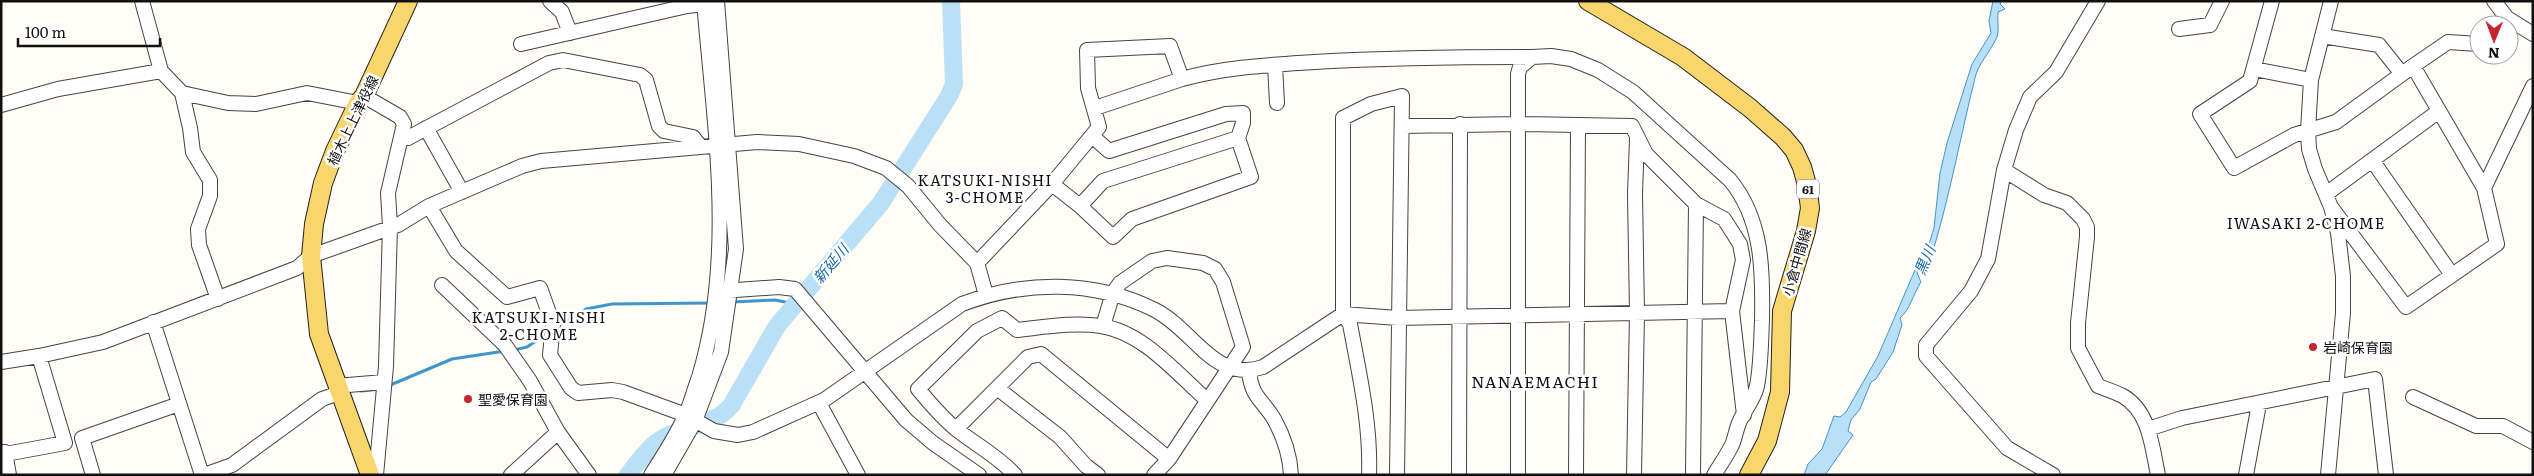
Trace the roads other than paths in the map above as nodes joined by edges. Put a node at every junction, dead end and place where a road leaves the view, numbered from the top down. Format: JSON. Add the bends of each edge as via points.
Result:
{"nodes":[{"id":1,"x":142,"y":1,"type":"edge"},
{"id":2,"x":408,"y":1,"type":"edge"},
{"id":3,"x":550,"y":1,"type":"edge"},
{"id":4,"x":1588,"y":1,"type":"edge"},
{"id":5,"x":2098,"y":1,"type":"edge"},
{"id":6,"x":2222,"y":1,"type":"edge"},
{"id":7,"x":2272,"y":1,"type":"edge"},
{"id":8,"x":2331,"y":1,"type":"edge"},
{"id":9,"x":2494,"y":1,"type":"edge"},
{"id":10,"x":710,"y":2,"type":"edge"},
{"id":11,"x":2502,"y":15,"type":"edge"},
{"id":12,"x":2519,"y":27,"type":"edge"},
{"id":13,"x":2179,"y":29,"type":"dead end"},
{"id":14,"x":570,"y":33,"type":"junction"},
{"id":15,"x":2533,"y":34,"type":"edge"},
{"id":16,"x":2322,"y":36,"type":"junction"},
{"id":17,"x":2469,"y":43,"type":"edge"},
{"id":18,"x":521,"y":44,"type":"dead end"},
{"id":19,"x":1532,"y":57,"type":"junction"},
{"id":20,"x":1275,"y":65,"type":"junction"},
{"id":21,"x":2254,"y":69,"type":"junction"},
{"id":22,"x":2408,"y":70,"type":"junction"},
{"id":23,"x":161,"y":71,"type":"junction"},
{"id":24,"x":1182,"y":79,"type":"junction"},
{"id":25,"x":2312,"y":80,"type":"junction"},
{"id":26,"x":2533,"y":86,"type":"edge"},
{"id":27,"x":182,"y":93,"type":"junction"},
{"id":28,"x":361,"y":100,"type":"junction"},
{"id":29,"x":1277,"y":103,"type":"dead end"},
{"id":30,"x":1,"y":105,"type":"edge"},
{"id":31,"x":1095,"y":108,"type":"junction"},
{"id":32,"x":2439,"y":111,"type":"junction"},
{"id":33,"x":1460,"y":124,"type":"junction"},
{"id":34,"x":1518,"y":124,"type":"junction"},
{"id":35,"x":1578,"y":125,"type":"junction"},
{"id":36,"x":1402,"y":126,"type":"junction"},
{"id":37,"x":426,"y":128,"type":"junction"},
{"id":38,"x":2308,"y":131,"type":"junction"},
{"id":39,"x":402,"y":136,"type":"junction"},
{"id":40,"x":1092,"y":136,"type":"junction"},
{"id":41,"x":1238,"y":138,"type":"junction"},
{"id":42,"x":1637,"y":138,"type":"junction"},
{"id":43,"x":722,"y":145,"type":"junction"},
{"id":44,"x":701,"y":147,"type":"junction"},
{"id":45,"x":2372,"y":160,"type":"junction"},
{"id":46,"x":2004,"y":170,"type":"junction"},
{"id":47,"x":1052,"y":184,"type":"junction"},
{"id":48,"x":2484,"y":188,"type":"junction"},
{"id":49,"x":462,"y":192,"type":"junction"},
{"id":50,"x":2328,"y":200,"type":"junction"},
{"id":51,"x":1696,"y":204,"type":"junction"},
{"id":52,"x":429,"y":206,"type":"junction"},
{"id":53,"x":1080,"y":206,"type":"junction"},
{"id":54,"x":390,"y":227,"type":"junction"},
{"id":55,"x":311,"y":256,"type":"junction"},
{"id":56,"x":977,"y":263,"type":"junction"},
{"id":57,"x":2452,"y":275,"type":"junction"},
{"id":58,"x":442,"y":284,"type":"dead end"},
{"id":59,"x":730,"y":290,"type":"junction"},
{"id":60,"x":716,"y":291,"type":"junction"},
{"id":61,"x":1113,"y":293,"type":"junction"},
{"id":62,"x":986,"y":295,"type":"junction"},
{"id":63,"x":218,"y":298,"type":"junction"},
{"id":64,"x":1732,"y":310,"type":"junction"},
{"id":65,"x":1695,"y":311,"type":"junction"},
{"id":66,"x":1637,"y":313,"type":"junction"},
{"id":67,"x":1343,"y":314,"type":"junction"},
{"id":68,"x":1576,"y":315,"type":"junction"},
{"id":69,"x":1518,"y":316,"type":"junction"},
{"id":70,"x":1460,"y":317,"type":"junction"},
{"id":71,"x":1398,"y":318,"type":"junction"},
{"id":72,"x":153,"y":322,"type":"junction"},
{"id":73,"x":1103,"y":326,"type":"junction"},
{"id":74,"x":39,"y":356,"type":"junction"},
{"id":75,"x":1,"y":362,"type":"edge"},
{"id":76,"x":1227,"y":368,"type":"junction"},
{"id":77,"x":1249,"y":372,"type":"junction"},
{"id":78,"x":865,"y":373,"type":"junction"},
{"id":79,"x":384,"y":382,"type":"junction"},
{"id":80,"x":997,"y":388,"type":"junction"},
{"id":81,"x":2335,"y":388,"type":"junction"},
{"id":82,"x":338,"y":390,"type":"junction"},
{"id":83,"x":2413,"y":397,"type":"dead end"},
{"id":84,"x":1207,"y":400,"type":"junction"},
{"id":85,"x":819,"y":403,"type":"junction"},
{"id":86,"x":179,"y":404,"type":"junction"},
{"id":87,"x":2259,"y":404,"type":"junction"},
{"id":88,"x":1744,"y":414,"type":"junction"},
{"id":89,"x":690,"y":418,"type":"junction"},
{"id":90,"x":956,"y":429,"type":"junction"},
{"id":91,"x":2148,"y":430,"type":"junction"},
{"id":92,"x":558,"y":432,"type":"junction"},
{"id":93,"x":2533,"y":442,"type":"edge"},
{"id":94,"x":3,"y":452,"type":"edge"},
{"id":95,"x":1169,"y":459,"type":"junction"},
{"id":96,"x":9,"y":475,"type":"edge"},
{"id":97,"x":93,"y":475,"type":"edge"},
{"id":98,"x":203,"y":475,"type":"edge"},
{"id":99,"x":370,"y":475,"type":"edge"},
{"id":100,"x":376,"y":475,"type":"edge"},
{"id":101,"x":510,"y":475,"type":"edge"},
{"id":102,"x":589,"y":475,"type":"edge"},
{"id":103,"x":651,"y":475,"type":"edge"},
{"id":104,"x":664,"y":475,"type":"edge"},
{"id":105,"x":858,"y":475,"type":"edge"},
{"id":106,"x":979,"y":475,"type":"edge"},
{"id":107,"x":1016,"y":475,"type":"edge"},
{"id":108,"x":1098,"y":475,"type":"edge"},
{"id":109,"x":1154,"y":475,"type":"edge"},
{"id":110,"x":1291,"y":475,"type":"edge"},
{"id":111,"x":1369,"y":475,"type":"edge"},
{"id":112,"x":1397,"y":475,"type":"edge"},
{"id":113,"x":1459,"y":475,"type":"edge"},
{"id":114,"x":1518,"y":475,"type":"edge"},
{"id":115,"x":1576,"y":475,"type":"edge"},
{"id":116,"x":1634,"y":475,"type":"edge"},
{"id":117,"x":1693,"y":475,"type":"edge"},
{"id":118,"x":1714,"y":475,"type":"edge"},
{"id":119,"x":1749,"y":475,"type":"edge"},
{"id":120,"x":2053,"y":475,"type":"edge"},
{"id":121,"x":2158,"y":475,"type":"edge"},
{"id":122,"x":2246,"y":475,"type":"edge"},
{"id":123,"x":2328,"y":475,"type":"edge"},
{"id":124,"x":2386,"y":475,"type":"edge"}],
"edges":[{"from":1,"to":23,"type":"street"},
{"from":2,"to":28,"type":"main road","name":"植木上上津役線"},
{"from":3,"to":14,"type":"street","via":[[562,12]]},
{"from":4,"to":119,"type":"main road","name":"小倉中間線","number":"61","via":[[1683,57],[1770,123],[1789,144],[1802,167],[1810,208],[1782,311],[1780,392],[1767,441]]},
{"from":5,"to":46,"type":"street","via":[[2056,72],[2030,97]]},
{"from":6,"to":13,"type":"street","via":[[2210,25]]},
{"from":7,"to":21,"type":"street"},
{"from":8,"to":16,"type":"street"},
{"from":9,"to":11,"type":"street"},
{"from":10,"to":14,"type":"street"},
{"from":10,"to":43,"type":"street"},
{"from":12,"to":15,"type":"street"},
{"from":14,"to":18,"type":"street"},
{"from":16,"to":22,"type":"street","via":[[2379,45]]},
{"from":16,"to":25,"type":"street"},
{"from":17,"to":22,"type":"street","via":[[2448,42]]},
{"from":19,"to":20,"type":"street","via":[[1432,57]]},
{"from":19,"to":34,"type":"street","via":[[1520,67],[1518,74]]},
{"from":19,"to":88,"type":"street","via":[[1570,60],[1614,78],[1740,192],[1760,247],[1763,277],[1756,386]]},
{"from":20,"to":24,"type":"street","via":[[1214,70]]},
{"from":20,"to":29,"type":"street"},
{"from":21,"to":25,"type":"street"},
{"from":21,"to":38,"type":"street","via":[[2250,81],[2200,114],[2234,168],[2294,135]]},
{"from":22,"to":32,"type":"street"},
{"from":22,"to":38,"type":"street","via":[[2336,122]]},
{"from":23,"to":27,"type":"street"},
{"from":23,"to":30,"type":"street","via":[[58,89]]},
{"from":24,"to":31,"type":"street"},
{"from":24,"to":31,"type":"street","via":[[1170,46],[1086,50],[1088,88]]},
{"from":25,"to":38,"type":"street"},
{"from":26,"to":48,"type":"street"},
{"from":27,"to":28,"type":"street","via":[[228,103],[256,104],[307,93]]},
{"from":27,"to":63,"type":"street","via":[[193,152],[210,180],[210,196],[198,229],[199,245]]},
{"from":28,"to":39,"type":"street","via":[[400,117],[404,124]]},
{"from":28,"to":55,"type":"main road","name":"植木上上津役線","via":[[335,150],[323,183]]},
{"from":31,"to":40,"type":"street","via":[[1100,127]]},
{"from":32,"to":45,"type":"street"},
{"from":32,"to":48,"type":"street"},
{"from":33,"to":34,"type":"street"},
{"from":33,"to":36,"type":"street"},
{"from":33,"to":70,"type":"street"},
{"from":34,"to":35,"type":"street"},
{"from":34,"to":69,"type":"street"},
{"from":35,"to":42,"type":"street","via":[[1632,126]]},
{"from":35,"to":68,"type":"street"},
{"from":36,"to":67,"type":"street","via":[[1402,96],[1371,104],[1343,118]]},
{"from":36,"to":71,"type":"street"},
{"from":37,"to":39,"type":"street","via":[[408,138]]},
{"from":37,"to":44,"type":"street","via":[[549,63],[563,60],[640,75],[646,80],[659,126],[664,131],[693,137]]},
{"from":37,"to":49,"type":"street"},
{"from":38,"to":50,"type":"street","via":[[2313,162]]},
{"from":39,"to":54,"type":"street","via":[[388,193]]},
{"from":40,"to":41,"type":"street","via":[[1109,151],[1226,114],[1243,113]]},
{"from":40,"to":47,"type":"street"},
{"from":41,"to":53,"type":"street","via":[[1103,181]]},
{"from":41,"to":53,"type":"street","via":[[1250,177],[1132,219],[1112,236]]},
{"from":42,"to":51,"type":"street","via":[[1646,154]]},
{"from":42,"to":66,"type":"street","via":[[1634,194]]},
{"from":43,"to":44,"type":"street"},
{"from":43,"to":56,"type":"street","via":[[799,144],[854,156],[886,168],[908,186]]},
{"from":43,"to":59,"type":"street","via":[[736,249]]},
{"from":43,"to":60,"type":"street"},
{"from":44,"to":49,"type":"street","via":[[541,161]]},
{"from":45,"to":50,"type":"street"},
{"from":45,"to":57,"type":"street"},
{"from":46,"to":91,"type":"street","via":[[2044,195],[2068,203],[2083,219],[2087,237],[2078,348],[2098,386],[2123,396],[2140,411]]},
{"from":46,"to":120,"type":"street","via":[[1988,259],[1971,291],[1926,345],[1926,356],[2007,448]]},
{"from":47,"to":53,"type":"street"},
{"from":47,"to":56,"type":"street"},
{"from":48,"to":57,"type":"street","via":[[2496,244]]},
{"from":49,"to":52,"type":"street"},
{"from":50,"to":57,"type":"street","via":[[2406,307]]},
{"from":50,"to":81,"type":"street","via":[[2338,233],[2343,276],[2343,313]]},
{"from":51,"to":64,"type":"street","via":[[1724,218],[1740,244],[1743,260]]},
{"from":51,"to":65,"type":"street"},
{"from":52,"to":54,"type":"street"},
{"from":52,"to":89,"type":"street","via":[[456,251],[507,297],[540,288],[553,324],[550,355],[571,388],[578,392],[623,392]]},
{"from":54,"to":55,"type":"street"},
{"from":54,"to":79,"type":"street"},
{"from":55,"to":63,"type":"street","via":[[297,268]]},
{"from":55,"to":82,"type":"main road","name":"植木上上津役線","via":[[319,334]]},
{"from":56,"to":62,"type":"street"},
{"from":58,"to":92,"type":"street","via":[[505,345],[530,381]]},
{"from":59,"to":60,"type":"street"},
{"from":59,"to":78,"type":"street","via":[[795,289]]},
{"from":59,"to":89,"type":"street","via":[[720,352]]},
{"from":60,"to":89,"type":"street"},
{"from":61,"to":62,"type":"street","via":[[1064,286],[1021,288]]},
{"from":61,"to":73,"type":"street"},
{"from":61,"to":76,"type":"street","via":[[1175,322]]},
{"from":61,"to":76,"type":"street","via":[[1120,283],[1152,262],[1167,258],[1202,263],[1215,269],[1223,282],[1243,347]]},
{"from":62,"to":78,"type":"street","via":[[962,304]]},
{"from":63,"to":72,"type":"street"},
{"from":64,"to":65,"type":"street"},
{"from":64,"to":88,"type":"street"},
{"from":65,"to":66,"type":"street"},
{"from":65,"to":117,"type":"street"},
{"from":66,"to":68,"type":"street"},
{"from":66,"to":116,"type":"street"},
{"from":67,"to":71,"type":"street"},
{"from":67,"to":77,"type":"street","via":[[1263,367]]},
{"from":67,"to":111,"type":"street","via":[[1350,324],[1362,388],[1370,453]]},
{"from":68,"to":69,"type":"street"},
{"from":68,"to":115,"type":"street"},
{"from":69,"to":70,"type":"street"},
{"from":69,"to":114,"type":"street"},
{"from":70,"to":71,"type":"street"},
{"from":70,"to":113,"type":"street"},
{"from":71,"to":112,"type":"street"},
{"from":72,"to":74,"type":"street","via":[[103,342]]},
{"from":72,"to":86,"type":"street"},
{"from":73,"to":84,"type":"street","via":[[1148,347]]},
{"from":73,"to":90,"type":"street","via":[[1060,325],[1017,330],[1002,318],[978,331],[918,389]]},
{"from":74,"to":75,"type":"street"},
{"from":74,"to":94,"type":"street","via":[[65,443]]},
{"from":76,"to":77,"type":"street"},
{"from":76,"to":84,"type":"street"},
{"from":77,"to":110,"type":"street","via":[[1251,389],[1274,418],[1285,444]]},
{"from":78,"to":85,"type":"street"},
{"from":78,"to":106,"type":"street","via":[[906,420],[933,444]]},
{"from":79,"to":82,"type":"street"},
{"from":79,"to":100,"type":"street"},
{"from":80,"to":90,"type":"street"},
{"from":80,"to":95,"type":"street","via":[[1028,357],[1040,354]]},
{"from":80,"to":108,"type":"street","via":[[1060,437]]},
{"from":81,"to":87,"type":"street"},
{"from":81,"to":123,"type":"street"},
{"from":81,"to":124,"type":"street","via":[[2376,379]]},
{"from":82,"to":98,"type":"street","via":[[322,398],[232,465]]},
{"from":82,"to":99,"type":"main road","name":"植木上上津役線"},
{"from":83,"to":93,"type":"street","via":[[2476,426],[2503,426]]},
{"from":84,"to":95,"type":"street"},
{"from":85,"to":89,"type":"street","via":[[753,432],[738,435],[714,431]]},
{"from":85,"to":105,"type":"street"},
{"from":86,"to":97,"type":"street","via":[[82,438]]},
{"from":86,"to":98,"type":"street"},
{"from":87,"to":91,"type":"street","via":[[2182,418]]},
{"from":87,"to":122,"type":"street"},
{"from":88,"to":118,"type":"street","via":[[1732,445]]},
{"from":89,"to":103,"type":"street"},
{"from":89,"to":104,"type":"street"},
{"from":90,"to":107,"type":"street","via":[[1003,461]]},
{"from":91,"to":121,"type":"street"},
{"from":92,"to":101,"type":"street"},
{"from":92,"to":102,"type":"street"},
{"from":94,"to":96,"type":"street"},
{"from":95,"to":109,"type":"street"}]}
